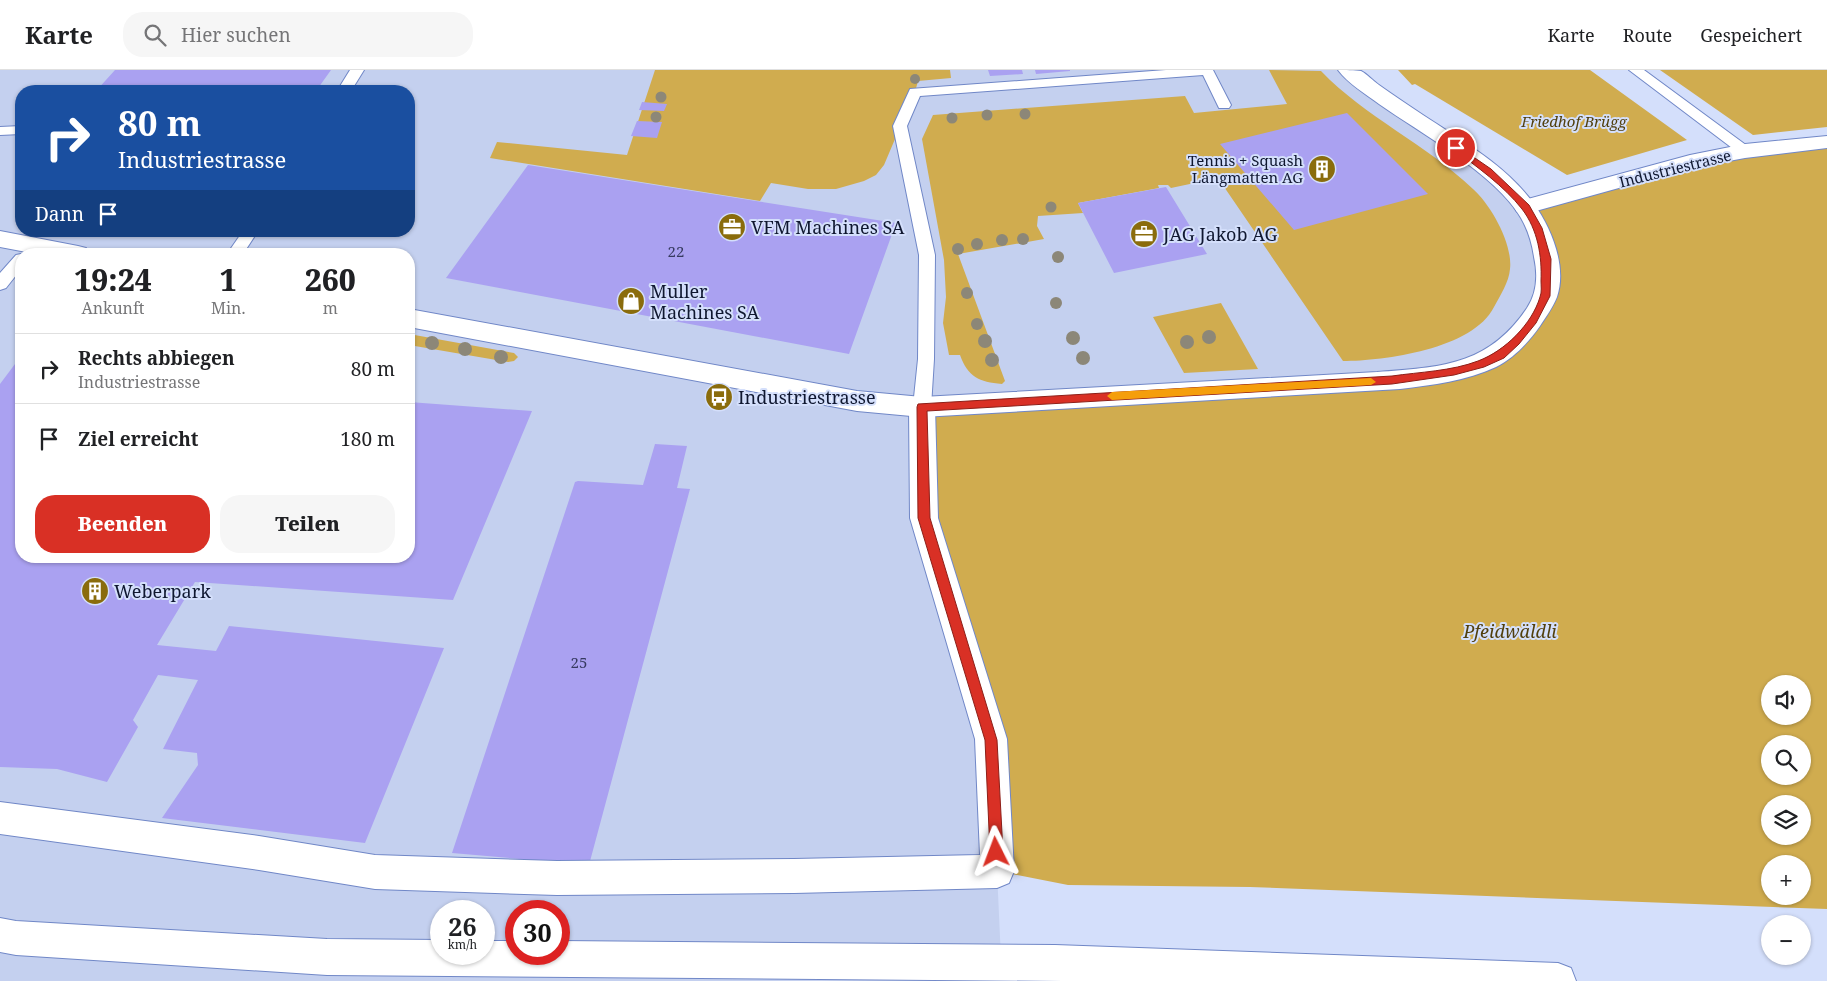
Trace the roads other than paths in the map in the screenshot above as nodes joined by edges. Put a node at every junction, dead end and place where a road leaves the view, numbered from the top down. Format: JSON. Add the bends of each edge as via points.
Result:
{"nodes":[{"id":1,"x":357,"y":70,"type":"edge"},
{"id":2,"x":1348,"y":70,"type":"edge"},
{"id":3,"x":1636,"y":70,"type":"edge"},
{"id":4,"x":348,"y":85,"type":"edge"},
{"id":5,"x":1224,"y":105,"type":"dead end"},
{"id":6,"x":15,"y":131,"type":"edge"},
{"id":7,"x":0,"y":132,"type":"edge"},
{"id":8,"x":1827,"y":142,"type":"edge"},
{"id":9,"x":1745,"y":151,"type":"junction"},
{"id":10,"x":1525,"y":207,"type":"junction"},
{"id":11,"x":247,"y":237,"type":"edge"},
{"id":12,"x":0,"y":239,"type":"edge"},
{"id":13,"x":17,"y":248,"type":"edge"},
{"id":14,"x":240,"y":248,"type":"edge"},
{"id":15,"x":15,"y":267,"type":"edge"},
{"id":16,"x":0,"y":284,"type":"edge"},
{"id":17,"x":415,"y":319,"type":"edge"},
{"id":18,"x":922,"y":407,"type":"junction"},
{"id":19,"x":0,"y":818,"type":"edge"},
{"id":20,"x":0,"y":935,"type":"edge"},
{"id":21,"x":1558,"y":981,"type":"edge"}],
"edges":[{"from":1,"to":4,"type":"lane"},
{"from":2,"to":10,"type":"main road","via":[[1488,170]]},
{"from":3,"to":9,"type":"lane"},
{"from":5,"to":18,"type":"lane","via":[[1207,71],[915,92],[900,126],[927,255]]},
{"from":6,"to":7,"type":"lane"},
{"from":8,"to":9,"type":"main road","name":"Industriestrasse"},
{"from":9,"to":10,"type":"main road","name":"Industriestrasse","via":[[1690,162]]},
{"from":10,"to":18,"type":"main road","via":[[1538,228],[1547,259],[1546,296],[1516,342],[1500,355],[1480,364],[1421,377],[1377,381]]},
{"from":11,"to":14,"type":"lane"},
{"from":12,"to":13,"type":"main road"},
{"from":15,"to":16,"type":"lane"},
{"from":17,"to":18,"type":"main road","via":[[857,401]]},
{"from":18,"to":19,"type":"main road","via":[[924,518],[991,740],[998,871],[567,878],[375,872]]},
{"from":20,"to":21,"type":"main road","via":[[327,957],[1055,963]]}]}
